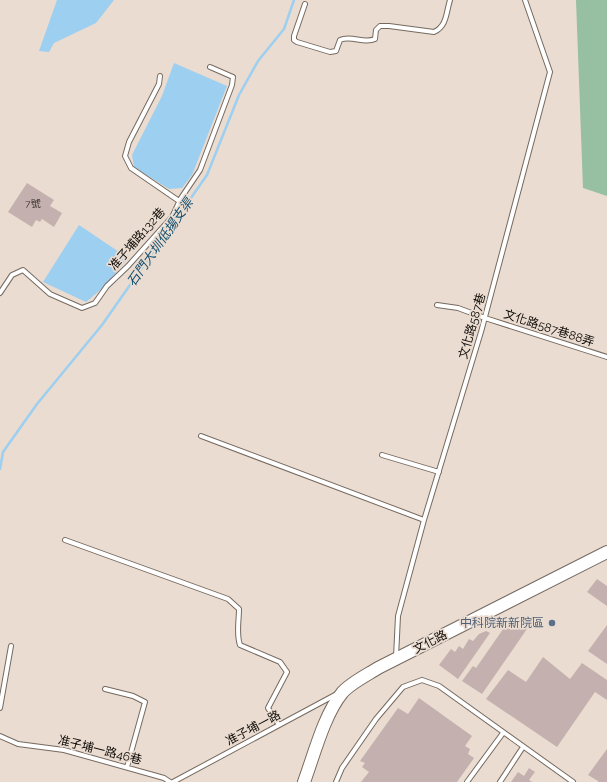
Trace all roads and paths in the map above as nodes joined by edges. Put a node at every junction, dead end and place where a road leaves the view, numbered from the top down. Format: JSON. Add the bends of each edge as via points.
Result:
{"nodes":[{"id":1,"x":450,"y":0,"type":"edge"},
{"id":2,"x":526,"y":0,"type":"edge"},
{"id":3,"x":305,"y":4,"type":"dead end"},
{"id":4,"x":210,"y":67,"type":"dead end"},
{"id":5,"x":160,"y":76,"type":"dead end"},
{"id":6,"x":179,"y":201,"type":"junction"},
{"id":7,"x":0,"y":293,"type":"edge"},
{"id":8,"x":437,"y":305,"type":"dead end"},
{"id":9,"x":485,"y":318,"type":"junction"},
{"id":10,"x":607,"y":357,"type":"edge"},
{"id":11,"x":201,"y":436,"type":"dead end"},
{"id":12,"x":382,"y":454,"type":"dead end"},
{"id":13,"x":439,"y":472,"type":"junction"},
{"id":14,"x":424,"y":520,"type":"junction"},
{"id":15,"x":65,"y":540,"type":"dead end"},
{"id":16,"x":607,"y":552,"type":"edge"},
{"id":17,"x":11,"y":646,"type":"dead end"},
{"id":18,"x":396,"y":659,"type":"junction"},
{"id":19,"x":105,"y":689,"type":"dead end"},
{"id":20,"x":343,"y":692,"type":"junction"},
{"id":21,"x":0,"y":708,"type":"edge"},
{"id":22,"x":279,"y":726,"type":"junction"},
{"id":23,"x":503,"y":733,"type":"junction"},
{"id":24,"x":0,"y":736,"type":"edge"},
{"id":25,"x":524,"y":747,"type":"junction"},
{"id":26,"x":127,"y":767,"type":"junction"},
{"id":27,"x":170,"y":782,"type":"edge"},
{"id":28,"x":174,"y":782,"type":"edge"},
{"id":29,"x":304,"y":782,"type":"edge"},
{"id":30,"x":336,"y":782,"type":"edge"},
{"id":31,"x":467,"y":782,"type":"edge"},
{"id":32,"x":500,"y":782,"type":"edge"},
{"id":33,"x":573,"y":782,"type":"edge"}],
"edges":[{"from":1,"to":3,"type":"lane","via":[[443,25],[434,32],[380,26],[376,30],[375,39],[371,41],[346,37],[340,40],[336,51],[330,52],[294,40]]},
{"from":2,"to":9,"type":"lane","name":"文化路587巷","via":[[550,72]]},
{"from":4,"to":6,"type":"lane","name":"准子埔路132巷","via":[[234,77],[200,170]]},
{"from":5,"to":6,"type":"lane","via":[[159,84],[128,142],[125,156],[131,168]]},
{"from":6,"to":7,"type":"lane","name":"准子埔路132巷","via":[[172,218],[107,286],[95,303],[82,308],[50,294],[23,270],[12,276]]},
{"from":8,"to":9,"type":"lane","name":"文化路587巷88弄","via":[[458,308]]},
{"from":9,"to":10,"type":"lane","name":"文化路587巷88弄"},
{"from":9,"to":13,"type":"lane","name":"文化路587巷"},
{"from":11,"to":14,"type":"lane"},
{"from":12,"to":13,"type":"lane"},
{"from":13,"to":14,"type":"lane","name":"文化路587巷"},
{"from":14,"to":18,"type":"lane","name":"文化路587巷","via":[[398,616]]},
{"from":15,"to":22,"type":"lane","via":[[228,598],[239,609],[237,637],[240,645],[280,662],[287,672],[268,708]]},
{"from":16,"to":18,"type":"main road","name":"文化路"},
{"from":17,"to":21,"type":"lane"},
{"from":18,"to":20,"type":"main road","name":"文化路"},
{"from":19,"to":26,"type":"lane","via":[[145,702]]},
{"from":20,"to":22,"type":"lane","name":"准子埔一路"},
{"from":20,"to":29,"type":"main road","name":"文化路","via":[[323,730]]},
{"from":22,"to":28,"type":"lane","name":"准子埔一路"},
{"from":23,"to":25,"type":"lane"},
{"from":23,"to":30,"type":"lane","via":[[439,686],[422,680],[403,687],[342,768]]},
{"from":23,"to":31,"type":"lane"},
{"from":24,"to":26,"type":"lane","name":"准子埔一路46巷","via":[[18,744],[64,750]]},
{"from":25,"to":32,"type":"lane"},
{"from":25,"to":33,"type":"lane"},
{"from":26,"to":27,"type":"lane","name":"准子埔一路46巷"}]}
